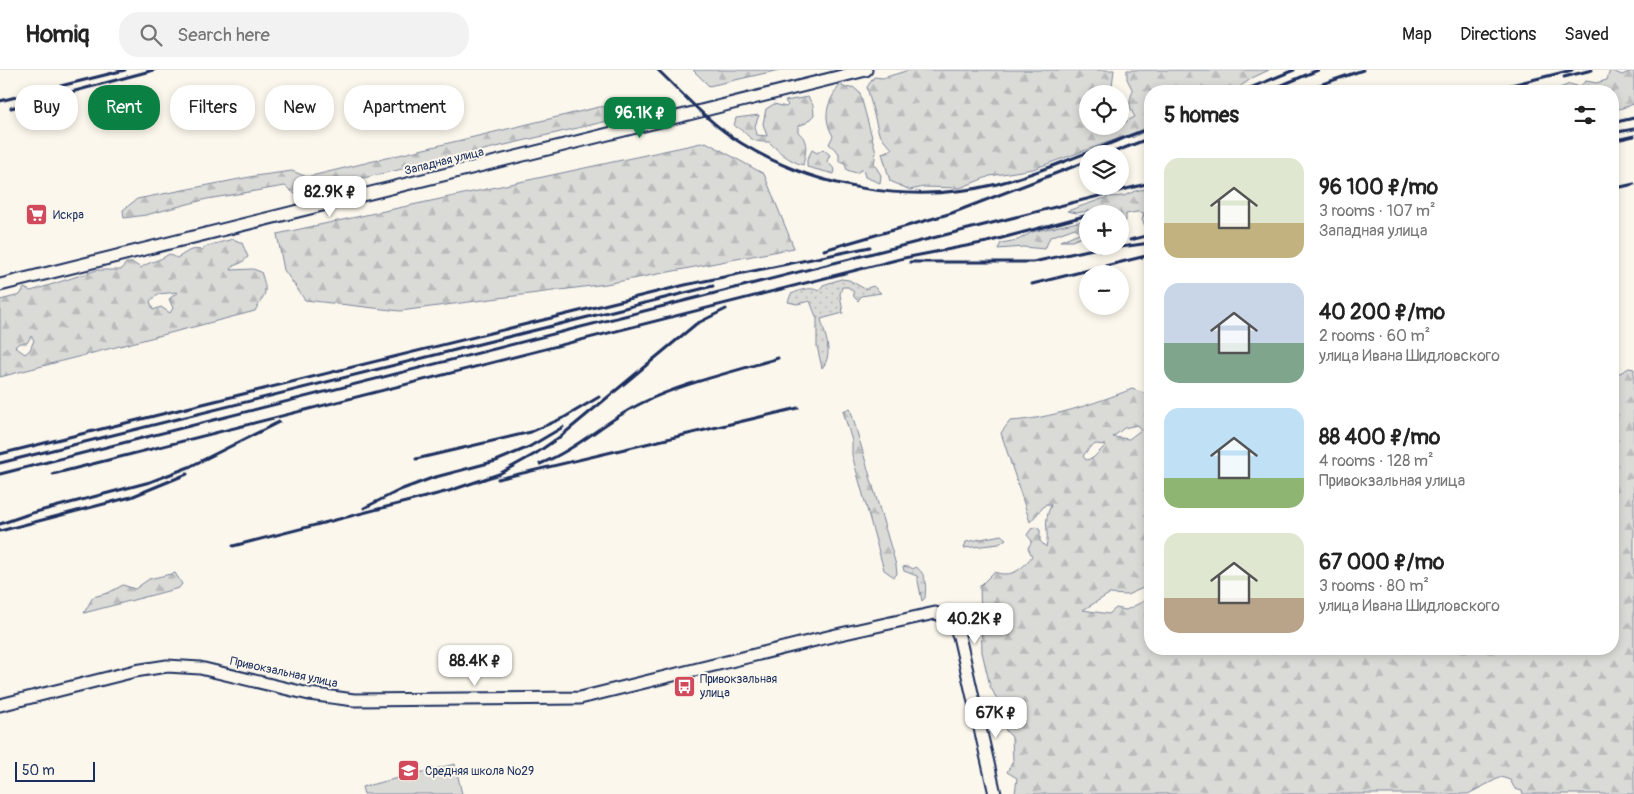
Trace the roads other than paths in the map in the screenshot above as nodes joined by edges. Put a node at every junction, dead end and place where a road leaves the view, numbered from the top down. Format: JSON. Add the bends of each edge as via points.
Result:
{"nodes":[{"id":1,"x":866,"y":70,"type":"edge"},
{"id":2,"x":0,"y":285,"type":"edge"},
{"id":3,"x":0,"y":705,"type":"edge"},
{"id":4,"x":995,"y":794,"type":"edge"}],
"edges":[{"from":1,"to":2,"type":"street","name":"Западная улица"},
{"from":3,"to":4,"type":"street","name":"Привокзальная улица","via":[[167,666],[200,668],[310,694],[354,700],[580,698],[935,613],[947,617],[959,636]]}]}
